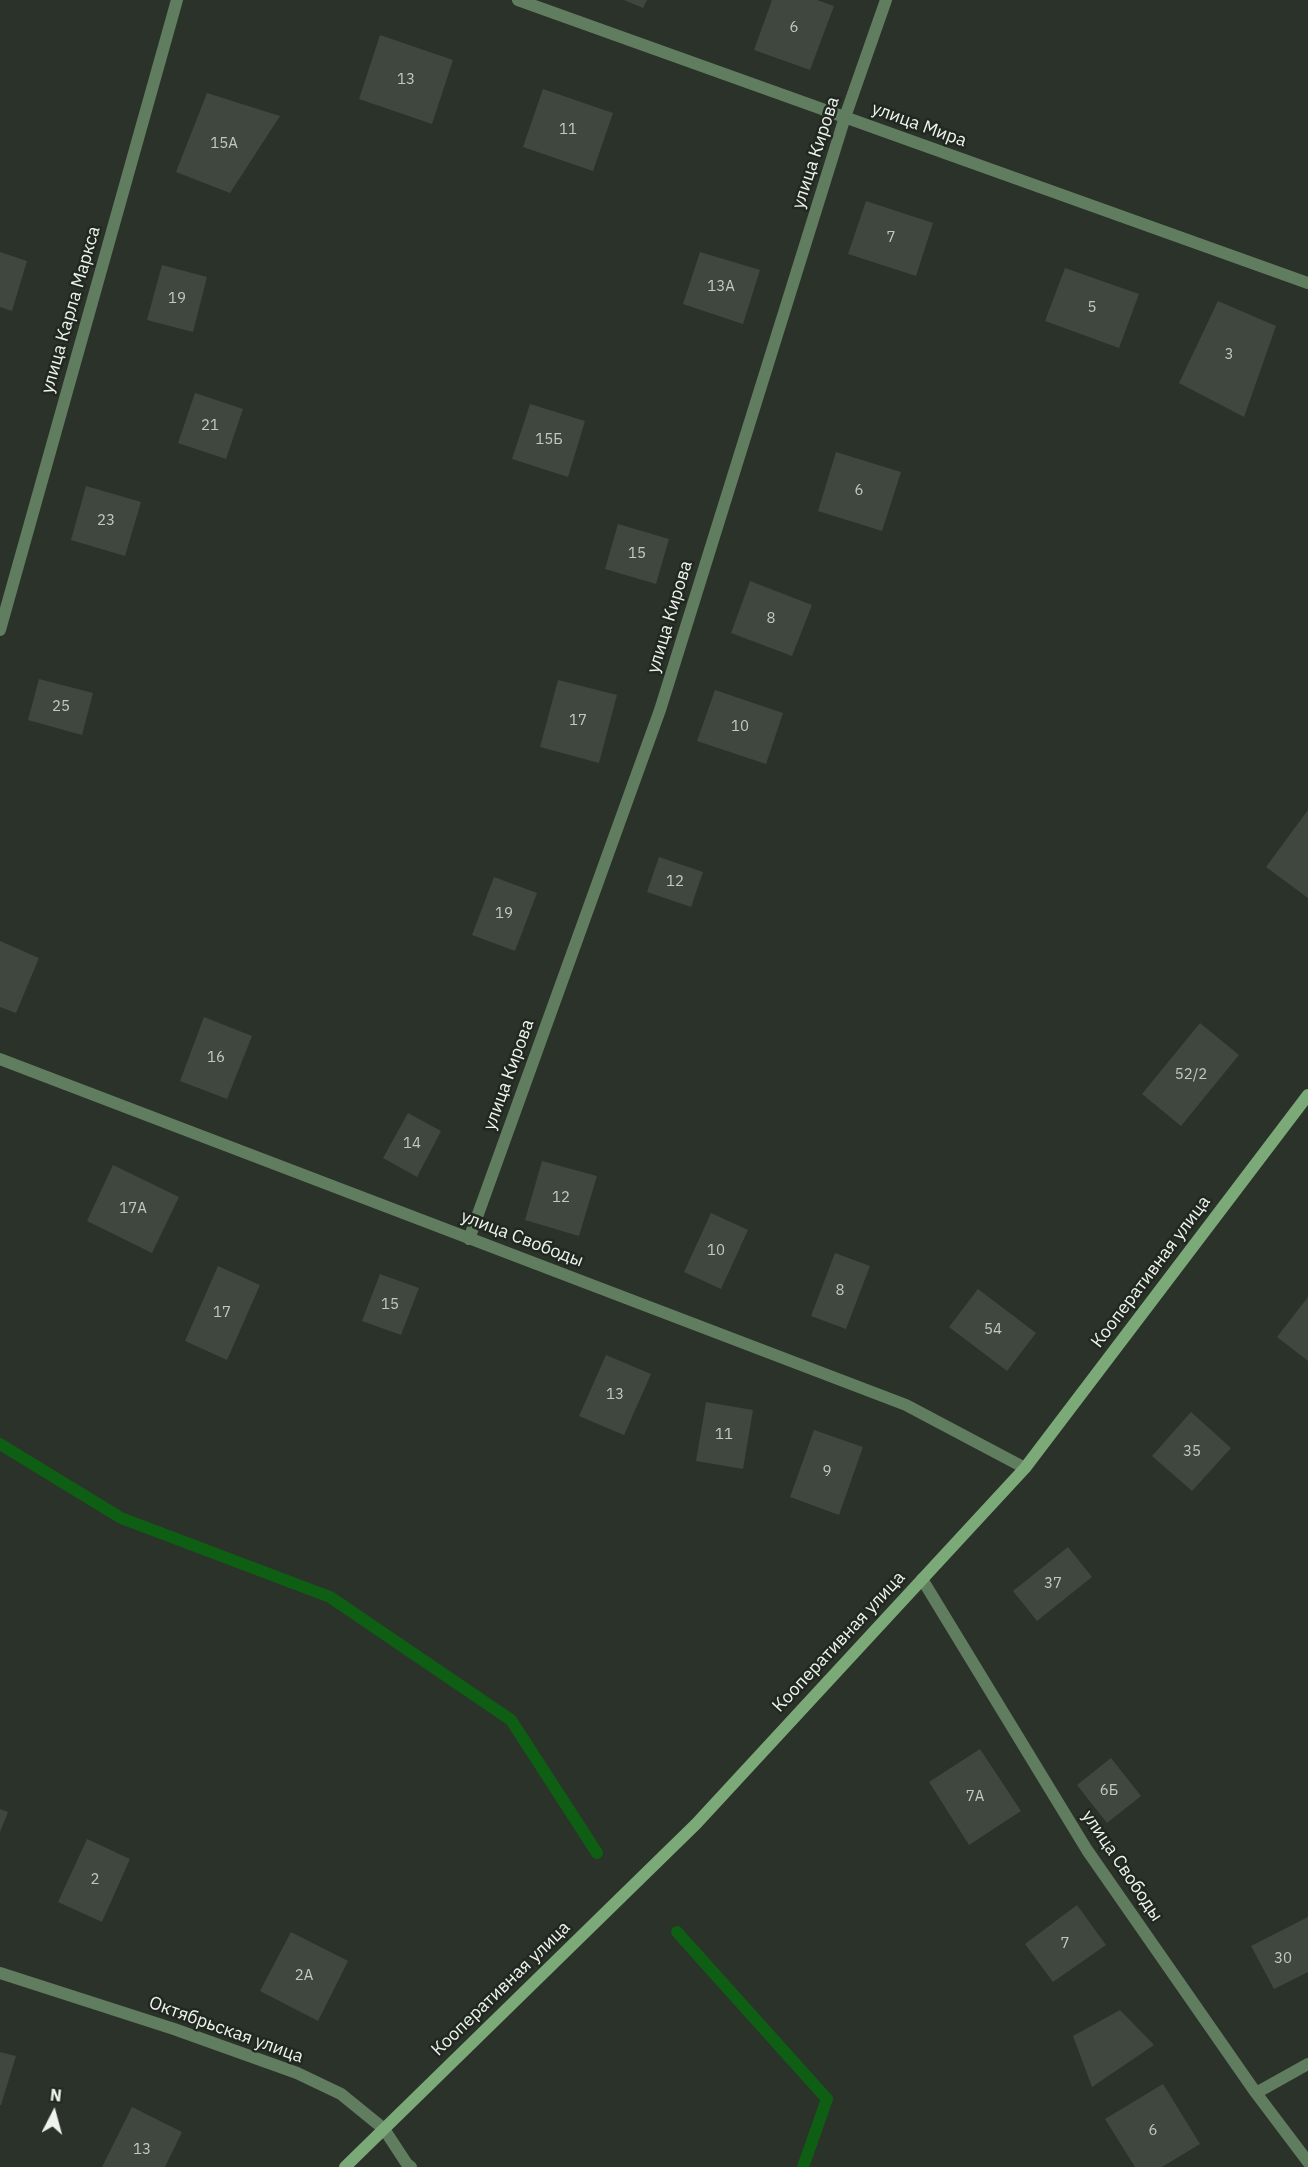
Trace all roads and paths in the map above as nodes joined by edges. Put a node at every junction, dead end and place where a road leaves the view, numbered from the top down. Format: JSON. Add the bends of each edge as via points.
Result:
{"nodes":[{"id":1,"x":177,"y":0,"type":"edge"},
{"id":2,"x":518,"y":0,"type":"edge"},
{"id":3,"x":886,"y":0,"type":"edge"},
{"id":4,"x":845,"y":117,"type":"junction"},
{"id":5,"x":1308,"y":283,"type":"edge"},
{"id":6,"x":0,"y":630,"type":"edge"},
{"id":7,"x":0,"y":1059,"type":"edge"},
{"id":8,"x":1308,"y":1095,"type":"edge"},
{"id":9,"x":469,"y":1239,"type":"junction"},
{"id":10,"x":1025,"y":1468,"type":"junction"},
{"id":11,"x":922,"y":1579,"type":"junction"},
{"id":12,"x":0,"y":1973,"type":"edge"},
{"id":13,"x":1308,"y":2064,"type":"edge"},
{"id":14,"x":1256,"y":2093,"type":"junction"},
{"id":15,"x":384,"y":2128,"type":"junction"},
{"id":16,"x":1308,"y":2162,"type":"edge"},
{"id":17,"x":345,"y":2167,"type":"edge"},
{"id":18,"x":411,"y":2167,"type":"edge"}],
"edges":[{"from":1,"to":6,"type":"street","name":"улица Карла Маркса"},
{"from":2,"to":4,"type":"street","name":"улица Мира"},
{"from":3,"to":4,"type":"street","name":"улица Кирова"},
{"from":4,"to":5,"type":"street","name":"улица Мира"},
{"from":4,"to":9,"type":"street","name":"улица Кирова","via":[[660,710]]},
{"from":7,"to":9,"type":"street","name":"улица Свободы"},
{"from":8,"to":10,"type":"main road","name":"Кооперативная улица"},
{"from":9,"to":10,"type":"street","name":"улица Свободы","via":[[906,1405]]},
{"from":10,"to":11,"type":"main road","name":"Кооперативная улица"},
{"from":11,"to":14,"type":"street","name":"улица Свободы","via":[[1087,1850]]},
{"from":11,"to":15,"type":"main road","name":"Кооперативная улица","via":[[696,1824]]},
{"from":12,"to":15,"type":"street","name":"Октябрьская улица","via":[[297,2073],[341,2094]]},
{"from":13,"to":14,"type":"street"},
{"from":14,"to":16,"type":"street","name":"улица Свободы"},
{"from":15,"to":17,"type":"main road","name":"Кооперативная улица"},
{"from":15,"to":18,"type":"street","name":"Октябрьская улица"}]}
